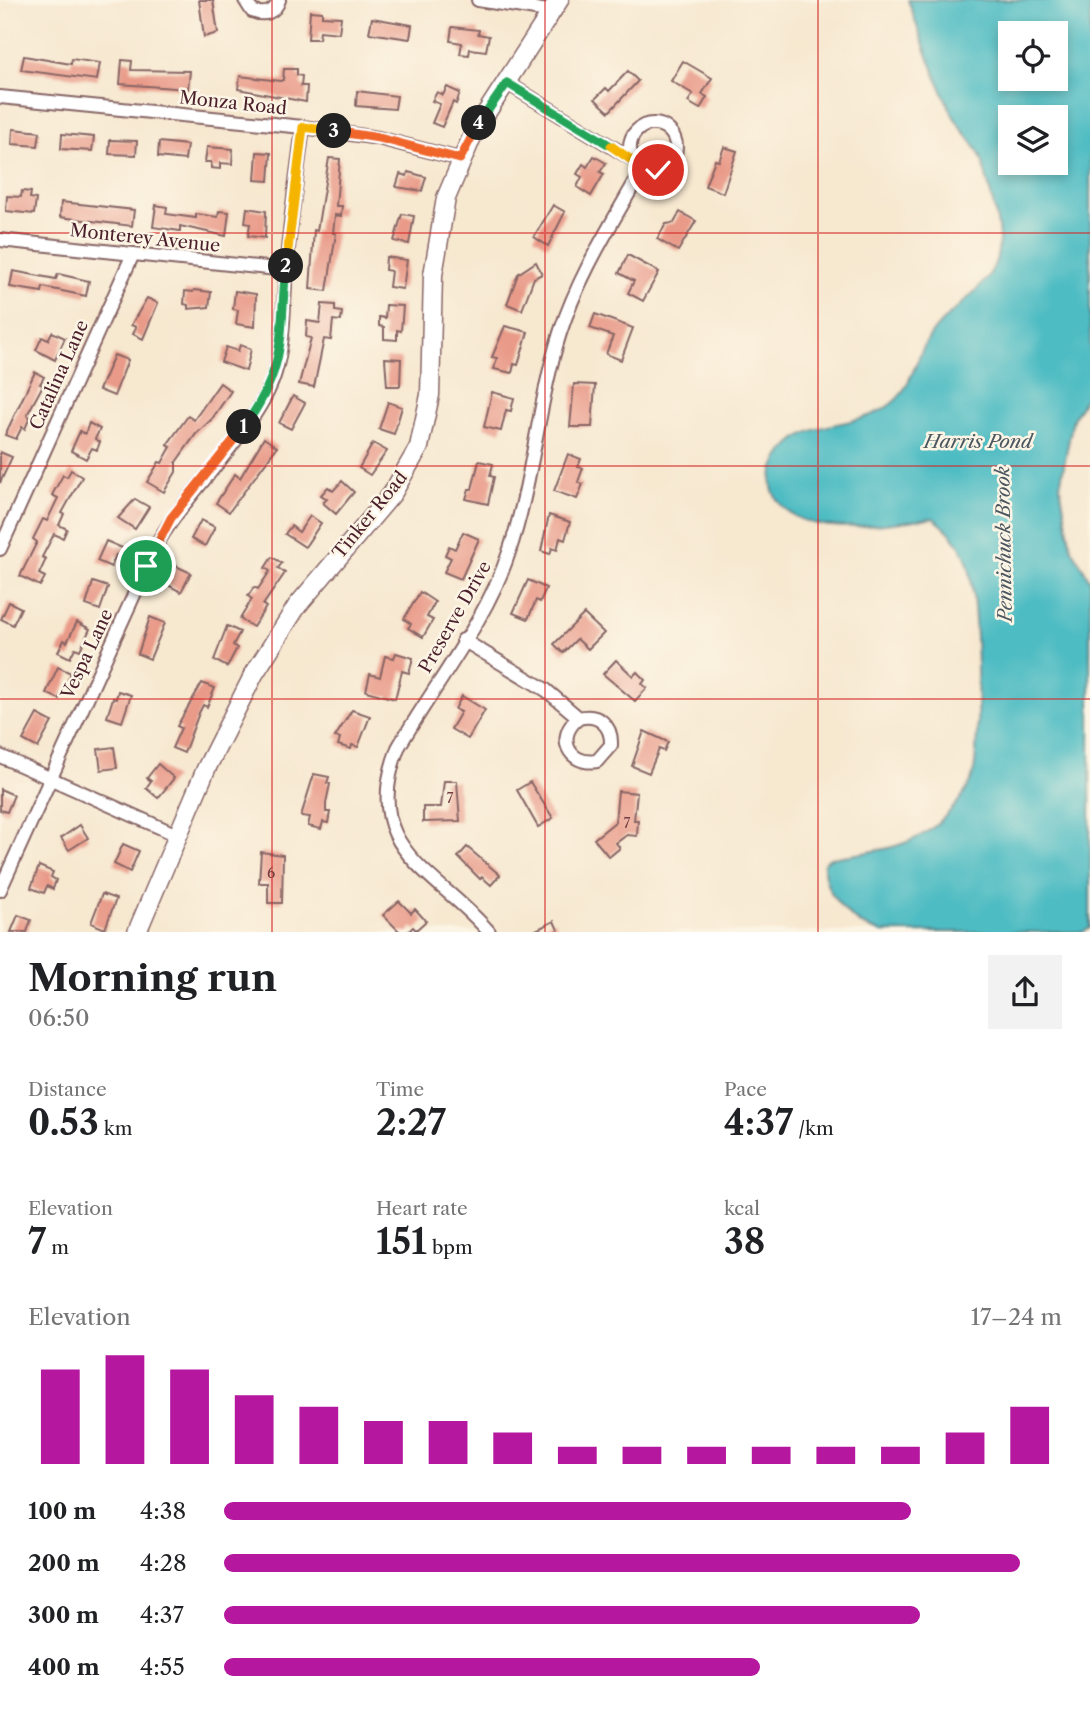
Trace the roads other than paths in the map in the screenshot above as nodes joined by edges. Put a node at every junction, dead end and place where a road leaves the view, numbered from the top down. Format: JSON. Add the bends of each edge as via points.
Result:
{"nodes":[{"id":1,"x":245,"y":0,"type":"edge"},
{"id":2,"x":279,"y":0,"type":"edge"},
{"id":3,"x":478,"y":0,"type":"edge"},
{"id":4,"x":557,"y":6,"type":"edge"},
{"id":5,"x":507,"y":83,"type":"junction"},
{"id":6,"x":0,"y":97,"type":"edge"},
{"id":7,"x":303,"y":127,"type":"junction"},
{"id":8,"x":460,"y":159,"type":"junction"},
{"id":9,"x":632,"y":159,"type":"junction"},
{"id":10,"x":643,"y":168,"type":"junction"},
{"id":11,"x":0,"y":240,"type":"edge"},
{"id":12,"x":134,"y":254,"type":"junction"},
{"id":13,"x":286,"y":270,"type":"junction"},
{"id":14,"x":0,"y":549,"type":"edge"},
{"id":15,"x":463,"y":640,"type":"junction"},
{"id":16,"x":579,"y":718,"type":"dead end"},
{"id":17,"x":0,"y":756,"type":"edge"},
{"id":18,"x":49,"y":778,"type":"junction"},
{"id":19,"x":177,"y":835,"type":"junction"},
{"id":20,"x":0,"y":890,"type":"edge"},
{"id":21,"x":137,"y":932,"type":"edge"},
{"id":22,"x":489,"y":932,"type":"edge"}],
"edges":[{"from":1,"to":2,"type":"street","via":[[252,11],[263,14]]},
{"from":3,"to":4,"type":"street"},
{"from":4,"to":5,"type":"street","name":"Tinker Road"},
{"from":5,"to":8,"type":"street","name":"Tinker Road"},
{"from":5,"to":9,"type":"street"},
{"from":6,"to":7,"type":"street","name":"Monza Road"},
{"from":7,"to":8,"type":"street","name":"Monza Road","via":[[379,138]]},
{"from":7,"to":13,"type":"street","name":"Vespa Lane"},
{"from":8,"to":19,"type":"street","name":"Tinker Road","via":[[436,249],[430,395],[419,447],[392,494],[321,574],[275,639],[236,709]]},
{"from":9,"to":10,"type":"street"},
{"from":9,"to":10,"type":"street","via":[[631,143],[638,130],[652,125],[666,129],[676,148],[670,162],[658,170]]},
{"from":10,"to":15,"type":"street","name":"Preserve Drive","via":[[586,269],[568,311],[508,556]]},
{"from":11,"to":12,"type":"street","name":"Monterey Avenue"},
{"from":12,"to":13,"type":"street","name":"Monterey Avenue"},
{"from":12,"to":14,"type":"street","name":"Catalina Lane"},
{"from":13,"to":18,"type":"street","name":"Vespa Lane","via":[[282,338],[274,377],[254,412],[171,518]]},
{"from":15,"to":16,"type":"street","via":[[546,690]]},
{"from":15,"to":22,"type":"street","name":"Preserve Drive","via":[[398,748],[388,800],[393,826],[409,859]]},
{"from":17,"to":18,"type":"street"},
{"from":18,"to":19,"type":"street"},
{"from":18,"to":20,"type":"street","name":"Vespa Lane"},
{"from":19,"to":21,"type":"street","name":"Tinker Road"}]}
